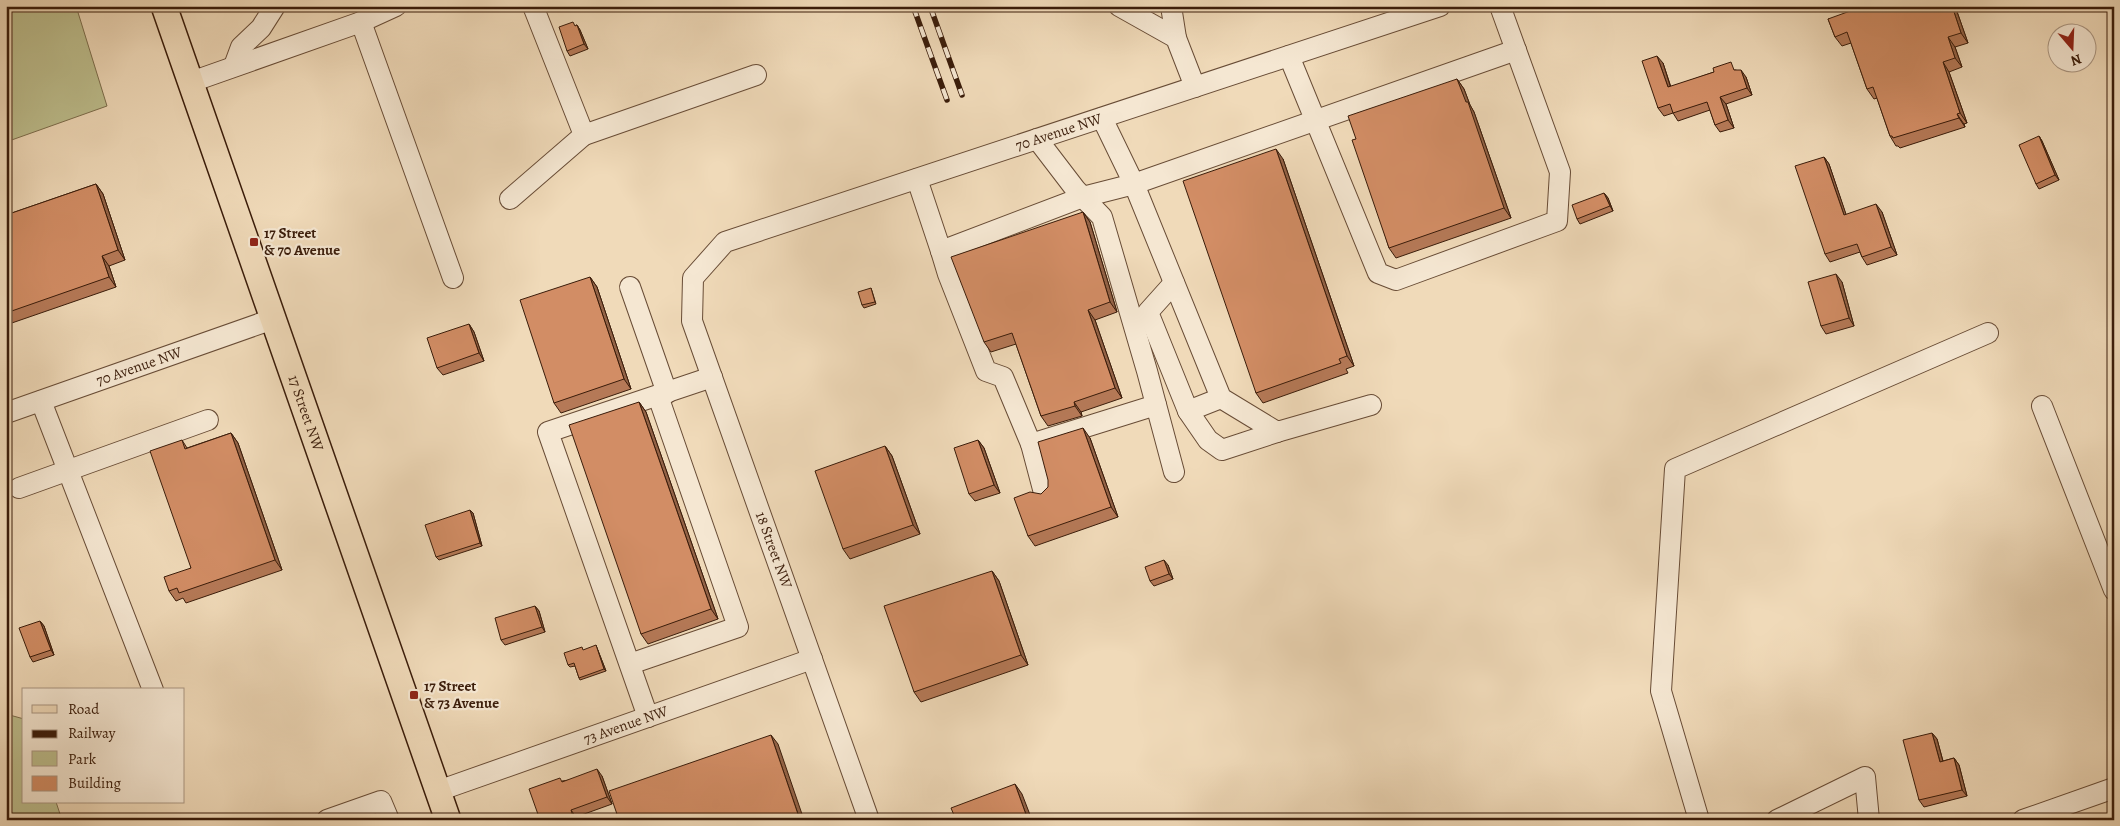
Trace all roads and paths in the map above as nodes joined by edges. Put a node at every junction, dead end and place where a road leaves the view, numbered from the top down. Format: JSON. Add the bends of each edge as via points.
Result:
{"nodes":[{"id":1,"x":164,"y":6,"type":"edge"},
{"id":2,"x":275,"y":6,"type":"edge"},
{"id":3,"x":396,"y":6,"type":"edge"},
{"id":4,"x":533,"y":6,"type":"edge"},
{"id":5,"x":1119,"y":6,"type":"edge"},
{"id":6,"x":1171,"y":6,"type":"edge"},
{"id":7,"x":1440,"y":6,"type":"edge"},
{"id":8,"x":1500,"y":6,"type":"edge"},
{"id":9,"x":361,"y":22,"type":"junction"},
{"id":10,"x":1176,"y":38,"type":"junction"},
{"id":11,"x":1516,"y":50,"type":"junction"},
{"id":12,"x":1289,"y":56,"type":"junction"},
{"id":13,"x":234,"y":66,"type":"junction"},
{"id":14,"x":756,"y":74,"type":"dead end"},
{"id":15,"x":191,"y":82,"type":"junction"},
{"id":16,"x":1194,"y":87,"type":"junction"},
{"id":17,"x":1102,"y":118,"type":"junction"},
{"id":18,"x":1315,"y":120,"type":"junction"},
{"id":19,"x":584,"y":135,"type":"junction"},
{"id":20,"x":1038,"y":139,"type":"junction"},
{"id":21,"x":917,"y":179,"type":"junction"},
{"id":22,"x":1134,"y":184,"type":"junction"},
{"id":23,"x":1083,"y":197,"type":"junction"},
{"id":24,"x":510,"y":199,"type":"dead end"},
{"id":25,"x":940,"y":251,"type":"junction"},
{"id":26,"x":453,"y":278,"type":"dead end"},
{"id":27,"x":693,"y":278,"type":"joint"},
{"id":28,"x":1174,"y":283,"type":"junction"},
{"id":29,"x":630,"y":287,"type":"dead end"},
{"id":30,"x":273,"y":319,"type":"junction"},
{"id":31,"x":1988,"y":333,"type":"dead end"},
{"id":32,"x":712,"y":377,"type":"junction"},
{"id":33,"x":662,"y":394,"type":"junction"},
{"id":34,"x":1221,"y":398,"type":"junction"},
{"id":35,"x":41,"y":401,"type":"junction"},
{"id":36,"x":1156,"y":405,"type":"junction"},
{"id":37,"x":1371,"y":406,"type":"dead end"},
{"id":38,"x":2042,"y":406,"type":"dead end"},
{"id":39,"x":1188,"y":411,"type":"junction"},
{"id":40,"x":6,"y":413,"type":"edge"},
{"id":41,"x":208,"y":420,"type":"dead end"},
{"id":42,"x":1277,"y":432,"type":"junction"},
{"id":43,"x":1030,"y":444,"type":"junction"},
{"id":44,"x":68,"y":470,"type":"junction"},
{"id":45,"x":1174,"y":472,"type":"dead end"},
{"id":46,"x":19,"y":488,"type":"dead end"},
{"id":47,"x":1044,"y":493,"type":"edge"},
{"id":48,"x":2114,"y":590,"type":"edge"},
{"id":49,"x":812,"y":659,"type":"junction"},
{"id":50,"x":630,"y":664,"type":"junction"},
{"id":51,"x":152,"y":688,"type":"edge"},
{"id":52,"x":648,"y":717,"type":"junction"},
{"id":53,"x":2114,"y":788,"type":"edge"},
{"id":54,"x":438,"y":791,"type":"junction"},
{"id":55,"x":328,"y":820,"type":"edge"},
{"id":56,"x":389,"y":820,"type":"edge"},
{"id":57,"x":448,"y":820,"type":"edge"},
{"id":58,"x":869,"y":820,"type":"edge"},
{"id":59,"x":1699,"y":820,"type":"edge"},
{"id":60,"x":1777,"y":820,"type":"edge"},
{"id":61,"x":1869,"y":820,"type":"edge"},
{"id":62,"x":2023,"y":820,"type":"edge"}],
"edges":[{"from":1,"to":15,"type":"main road","name":"17 Street NW"},
{"from":2,"to":13,"type":"street","via":[[261,28],[241,46]]},
{"from":3,"to":9,"type":"street"},
{"from":4,"to":19,"type":"street"},
{"from":5,"to":10,"type":"street"},
{"from":6,"to":10,"type":"street"},
{"from":7,"to":12,"type":"street","name":"70 Avenue NW"},
{"from":8,"to":11,"type":"street"},
{"from":9,"to":13,"type":"street"},
{"from":9,"to":26,"type":"street"},
{"from":10,"to":16,"type":"street"},
{"from":11,"to":18,"type":"street"},
{"from":11,"to":18,"type":"street","via":[[1560,172],[1557,221],[1396,280],[1378,273]]},
{"from":12,"to":16,"type":"street","name":"70 Avenue NW"},
{"from":12,"to":18,"type":"street"},
{"from":13,"to":15,"type":"street"},
{"from":14,"to":19,"type":"street"},
{"from":15,"to":30,"type":"main road","name":"17 Street NW"},
{"from":16,"to":17,"type":"street","name":"70 Avenue NW"},
{"from":17,"to":20,"type":"street","name":"70 Avenue NW"},
{"from":17,"to":22,"type":"street"},
{"from":18,"to":22,"type":"street"},
{"from":19,"to":24,"type":"street"},
{"from":20,"to":21,"type":"street","name":"70 Avenue NW"},
{"from":20,"to":23,"type":"street"},
{"from":21,"to":25,"type":"street"},
{"from":21,"to":27,"type":"street","name":"70 Avenue NW","via":[[725,242]]},
{"from":22,"to":23,"type":"street"},
{"from":22,"to":28,"type":"street"},
{"from":23,"to":25,"type":"street"},
{"from":23,"to":36,"type":"street","via":[[1102,217]]},
{"from":25,"to":43,"type":"street","via":[[986,372],[1003,377]]},
{"from":27,"to":32,"type":"street","name":"18 Street NW","via":[[692,320]]},
{"from":28,"to":34,"type":"street"},
{"from":28,"to":39,"type":"street","via":[[1148,312]]},
{"from":29,"to":33,"type":"street"},
{"from":30,"to":35,"type":"street","name":"70 Avenue NW"},
{"from":30,"to":54,"type":"main road","name":"17 Street NW"},
{"from":31,"to":59,"type":"street","via":[[1675,469],[1661,691]]},
{"from":32,"to":33,"type":"street"},
{"from":32,"to":49,"type":"street","name":"18 Street NW"},
{"from":33,"to":50,"type":"street","via":[[738,627]]},
{"from":33,"to":50,"type":"street","via":[[548,432]]},
{"from":34,"to":39,"type":"street"},
{"from":34,"to":42,"type":"street"},
{"from":35,"to":40,"type":"street","name":"70 Avenue NW"},
{"from":35,"to":44,"type":"street"},
{"from":36,"to":43,"type":"street"},
{"from":36,"to":45,"type":"street"},
{"from":37,"to":42,"type":"street"},
{"from":38,"to":48,"type":"street"},
{"from":39,"to":42,"type":"street","via":[[1208,440],[1222,450]]},
{"from":41,"to":44,"type":"street"},
{"from":43,"to":47,"type":"street"},
{"from":44,"to":46,"type":"street"},
{"from":44,"to":51,"type":"street"},
{"from":49,"to":52,"type":"street","name":"73 Avenue NW"},
{"from":49,"to":58,"type":"street","name":"18 Street NW"},
{"from":50,"to":52,"type":"street"},
{"from":52,"to":54,"type":"street","name":"73 Avenue NW"},
{"from":53,"to":62,"type":"street"},
{"from":54,"to":57,"type":"main road","name":"17 Street NW"},
{"from":55,"to":56,"type":"street","via":[[381,801]]},
{"from":60,"to":61,"type":"street","via":[[1865,777]]}]}
